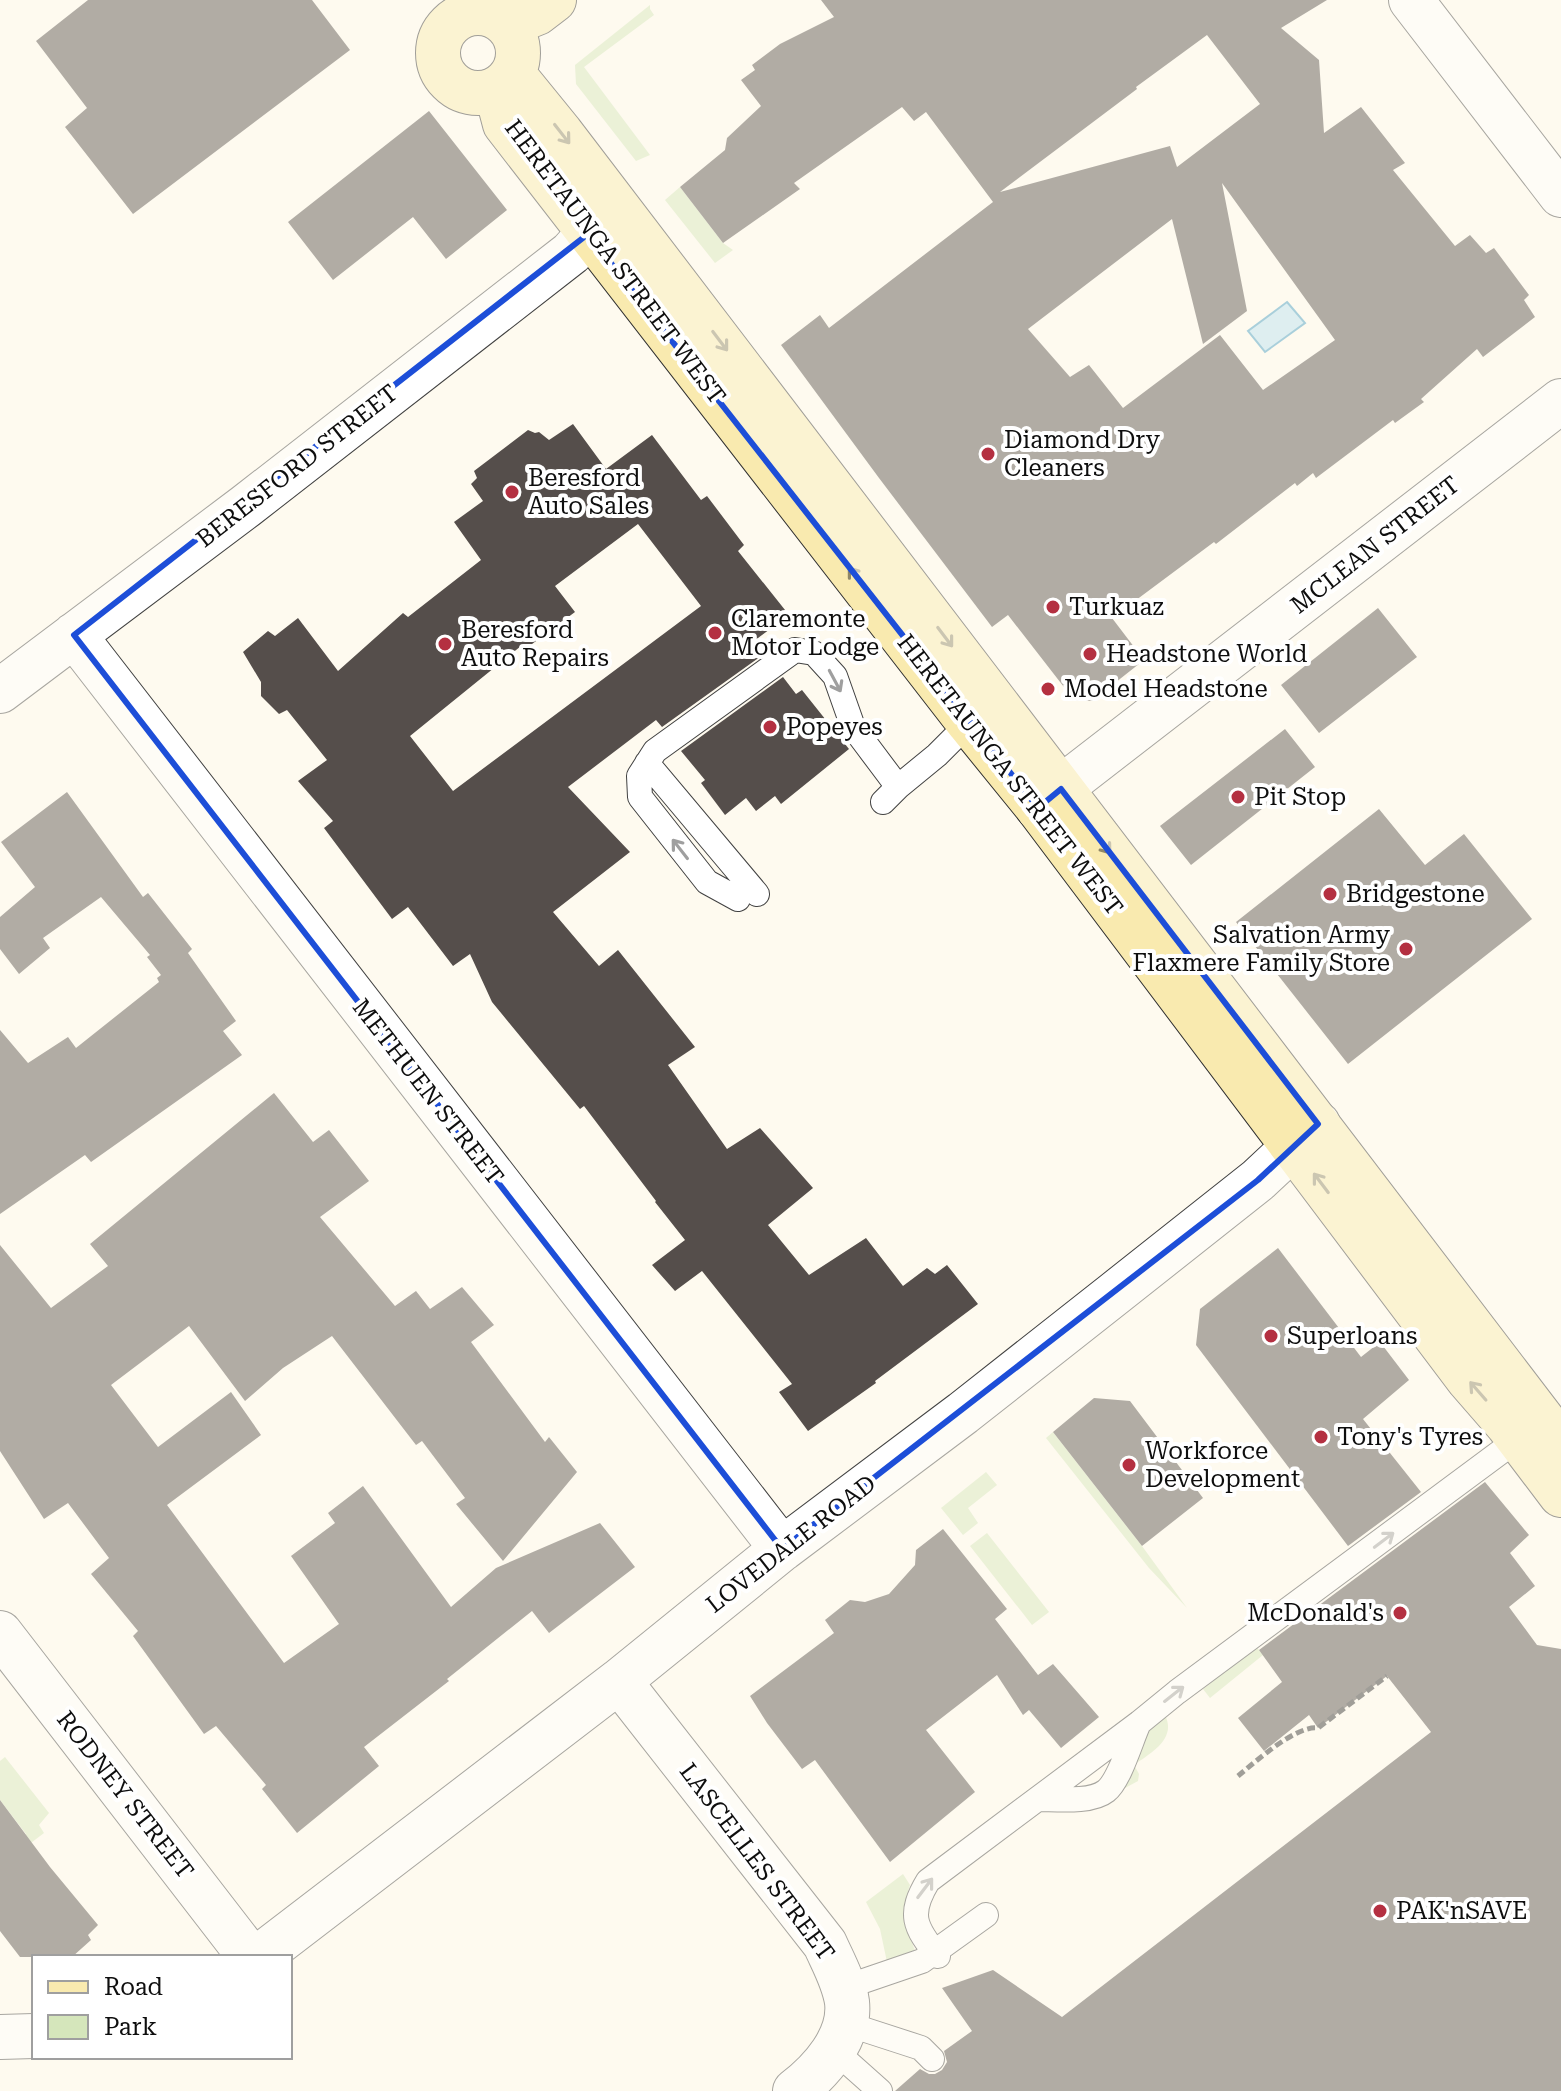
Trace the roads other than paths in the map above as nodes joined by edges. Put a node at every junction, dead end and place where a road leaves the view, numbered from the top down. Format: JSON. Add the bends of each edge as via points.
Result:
{"nodes":[{"id":1,"x":554,"y":0,"type":"edge"},
{"id":2,"x":1411,"y":0,"type":"edge"},
{"id":3,"x":442,"y":11,"type":"edge"},
{"id":4,"x":507,"y":25,"type":"junction"},
{"id":5,"x":504,"y":82,"type":"junction"},
{"id":6,"x":1561,"y":195,"type":"edge"},
{"id":7,"x":588,"y":234,"type":"junction"},
{"id":8,"x":1561,"y":401,"type":"edge"},
{"id":9,"x":74,"y":635,"type":"junction"},
{"id":10,"x":0,"y":691,"type":"edge"},
{"id":11,"x":969,"y":723,"type":"junction"},
{"id":12,"x":1049,"y":798,"type":"junction"},
{"id":13,"x":748,"y":896,"type":"dead end"},
{"id":14,"x":1306,"y":1136,"type":"junction"},
{"id":15,"x":1518,"y":1439,"type":"junction"},
{"id":16,"x":1561,"y":1444,"type":"edge"},
{"id":17,"x":1561,"y":1495,"type":"edge"},
{"id":18,"x":782,"y":1549,"type":"junction"},
{"id":19,"x":0,"y":1633,"type":"edge"},
{"id":20,"x":619,"y":1681,"type":"junction"},
{"id":21,"x":1139,"y":1723,"type":"junction"},
{"id":22,"x":1038,"y":1799,"type":"junction"},
{"id":23,"x":986,"y":1915,"type":"dead end"},
{"id":24,"x":936,"y":1954,"type":"junction"},
{"id":25,"x":248,"y":1955,"type":"edge"},
{"id":26,"x":262,"y":1955,"type":"edge"},
{"id":27,"x":840,"y":2020,"type":"junction"},
{"id":28,"x":32,"y":2036,"type":"edge"},
{"id":29,"x":0,"y":2037,"type":"edge"},
{"id":30,"x":932,"y":2059,"type":"dead end"},
{"id":31,"x":795,"y":2091,"type":"edge"},
{"id":32,"x":880,"y":2091,"type":"edge"}],
"edges":[{"from":1,"to":4,"type":"main road"},
{"from":2,"to":6,"type":"street"},
{"from":3,"to":4,"type":"main road","via":[[475,13]]},
{"from":3,"to":5,"type":"main road","via":[[437,54],[446,78],[455,87],[480,94]]},
{"from":4,"to":5,"type":"main road","via":[[519,48],[518,62]]},
{"from":5,"to":7,"type":"main road","name":"HERETAUNGA STREET WEST","via":[[505,124]]},
{"from":5,"to":12,"type":"main road","name":"HERETAUNGA STREET WEST","one_way":true,"via":[[561,133]]},
{"from":7,"to":9,"type":"street","name":"BERESFORD STREET","via":[[571,253],[259,497]]},
{"from":11,"to":7,"type":"main road","name":"HERETAUNGA STREET WEST","one_way":true},
{"from":8,"to":12,"type":"street","name":"MCLEAN STREET"},
{"from":9,"to":10,"type":"street","name":"BERESFORD STREET"},
{"from":9,"to":18,"type":"street","name":"METHUEN STREET"},
{"from":11,"to":12,"type":"main road","name":"HERETAUNGA STREET WEST"},
{"from":13,"to":11,"type":"lane","one_way":true,"via":[[707,882],[640,797],[639,776],[655,751],[795,650],[814,653],[835,676],[853,727],[890,794]]},
{"from":12,"to":14,"type":"main road","name":"HERETAUNGA STREET WEST"},
{"from":15,"to":14,"type":"main road","name":"HERETAUNGA STREET WEST","one_way":true,"via":[[1468,1379]]},
{"from":14,"to":16,"type":"main road","name":"HERETAUNGA STREET WEST"},
{"from":14,"to":18,"type":"street","name":"LOVEDALE ROAD","via":[[1258,1180],[998,1385]]},
{"from":15,"to":17,"type":"main road","name":"HERETAUNGA STREET WEST"},
{"from":21,"to":15,"type":"lane","one_way":true},
{"from":18,"to":20,"type":"street","name":"LOVEDALE ROAD"},
{"from":19,"to":25,"type":"street","name":"RODNEY STREET"},
{"from":20,"to":26,"type":"street","name":"LOVEDALE ROAD"},
{"from":20,"to":27,"type":"street","name":"LASCELLES STREET","via":[[825,1944],[839,1975]]},
{"from":21,"to":22,"type":"lane"},
{"from":21,"to":22,"type":"lane","via":[[1120,1772],[1106,1791],[1086,1799]]},
{"from":24,"to":22,"type":"lane","one_way":true,"via":[[915,1918],[917,1899],[928,1881]]},
{"from":23,"to":24,"type":"lane"},
{"from":24,"to":27,"type":"lane"},
{"from":27,"to":30,"type":"lane","via":[[921,2048]]},
{"from":27,"to":31,"type":"street","via":[[815,2075]]},
{"from":27,"to":32,"type":"lane"},
{"from":28,"to":29,"type":"street"}]}
